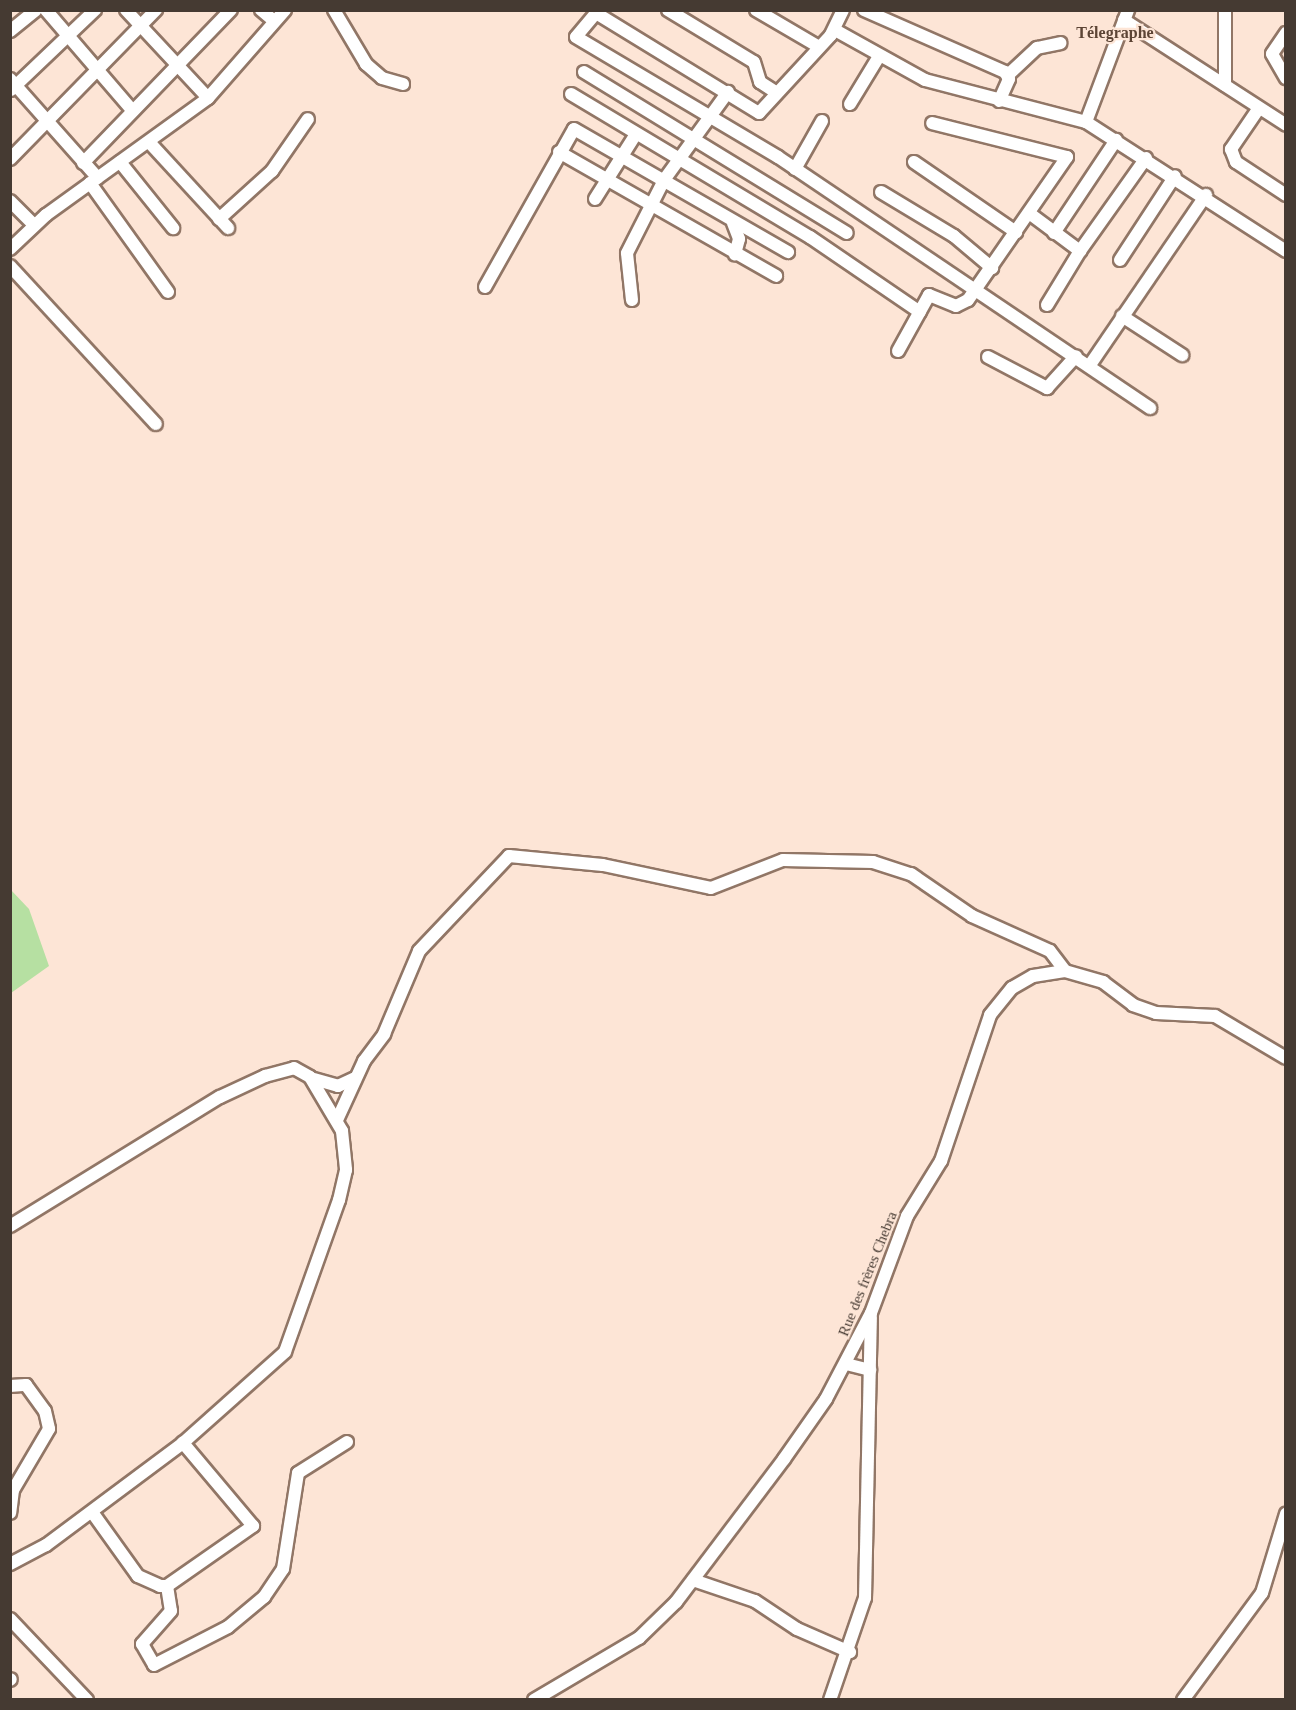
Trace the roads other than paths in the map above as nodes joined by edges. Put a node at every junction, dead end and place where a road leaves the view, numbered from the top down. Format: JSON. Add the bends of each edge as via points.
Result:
{"nodes":[{"id":1,"x":36,"y":10,"type":"edge"},
{"id":2,"x":46,"y":10,"type":"edge"},
{"id":3,"x":95,"y":10,"type":"edge"},
{"id":4,"x":126,"y":10,"type":"edge"},
{"id":5,"x":156,"y":10,"type":"edge"},
{"id":6,"x":231,"y":10,"type":"edge"},
{"id":7,"x":261,"y":10,"type":"edge"},
{"id":8,"x":285,"y":10,"type":"edge"},
{"id":9,"x":334,"y":10,"type":"edge"},
{"id":10,"x":668,"y":10,"type":"edge"},
{"id":11,"x":756,"y":10,"type":"edge"},
{"id":12,"x":843,"y":10,"type":"edge"},
{"id":13,"x":864,"y":10,"type":"edge"},
{"id":14,"x":1225,"y":10,"type":"edge"},
{"id":15,"x":1126,"y":15,"type":"edge"},
{"id":16,"x":274,"y":21,"type":"junction"},
{"id":17,"x":140,"y":27,"type":"junction"},
{"id":18,"x":835,"y":30,"type":"junction"},
{"id":19,"x":10,"y":31,"type":"edge"},
{"id":20,"x":1286,"y":33,"type":"edge"},
{"id":21,"x":69,"y":37,"type":"junction"},
{"id":22,"x":1060,"y":43,"type":"dead end"},
{"id":23,"x":819,"y":47,"type":"junction"},
{"id":24,"x":878,"y":58,"type":"junction"},
{"id":25,"x":175,"y":66,"type":"junction"},
{"id":26,"x":584,"y":72,"type":"dead end"},
{"id":27,"x":97,"y":73,"type":"junction"},
{"id":28,"x":1008,"y":75,"type":"junction"},
{"id":29,"x":1286,"y":78,"type":"edge"},
{"id":30,"x":403,"y":84,"type":"dead end"},
{"id":31,"x":12,"y":85,"type":"edge"},
{"id":32,"x":1225,"y":85,"type":"junction"},
{"id":33,"x":728,"y":92,"type":"junction"},
{"id":34,"x":777,"y":93,"type":"junction"},
{"id":35,"x":572,"y":94,"type":"dead end"},
{"id":36,"x":208,"y":98,"type":"junction"},
{"id":37,"x":999,"y":101,"type":"junction"},
{"id":38,"x":850,"y":104,"type":"dead end"},
{"id":39,"x":1259,"y":108,"type":"junction"},
{"id":40,"x":133,"y":111,"type":"junction"},
{"id":41,"x":709,"y":115,"type":"junction"},
{"id":42,"x":47,"y":119,"type":"junction"},
{"id":43,"x":308,"y":119,"type":"dead end"},
{"id":44,"x":822,"y":121,"type":"dead end"},
{"id":45,"x":1086,"y":122,"type":"junction"},
{"id":46,"x":932,"y":123,"type":"dead end"},
{"id":47,"x":1285,"y":123,"type":"edge"},
{"id":48,"x":636,"y":134,"type":"junction"},
{"id":49,"x":694,"y":135,"type":"junction"},
{"id":50,"x":1116,"y":140,"type":"junction"},
{"id":51,"x":149,"y":142,"type":"junction"},
{"id":52,"x":559,"y":152,"type":"junction"},
{"id":53,"x":623,"y":154,"type":"junction"},
{"id":54,"x":1146,"y":158,"type":"junction"},
{"id":55,"x":10,"y":159,"type":"edge"},
{"id":56,"x":679,"y":159,"type":"junction"},
{"id":57,"x":120,"y":162,"type":"junction"},
{"id":58,"x":914,"y":162,"type":"dead end"},
{"id":59,"x":83,"y":163,"type":"junction"},
{"id":60,"x":795,"y":169,"type":"junction"},
{"id":61,"x":1175,"y":176,"type":"junction"},
{"id":62,"x":608,"y":179,"type":"junction"},
{"id":63,"x":664,"y":180,"type":"junction"},
{"id":64,"x":94,"y":181,"type":"junction"},
{"id":65,"x":880,"y":192,"type":"dead end"},
{"id":66,"x":1206,"y":195,"type":"junction"},
{"id":67,"x":1286,"y":195,"type":"edge"},
{"id":68,"x":595,"y":199,"type":"dead end"},
{"id":69,"x":10,"y":201,"type":"edge"},
{"id":70,"x":653,"y":203,"type":"junction"},
{"id":71,"x":1029,"y":213,"type":"junction"},
{"id":72,"x":219,"y":219,"type":"junction"},
{"id":73,"x":734,"y":223,"type":"junction"},
{"id":74,"x":34,"y":225,"type":"junction"},
{"id":75,"x":173,"y":228,"type":"dead end"},
{"id":76,"x":228,"y":228,"type":"dead end"},
{"id":77,"x":1016,"y":232,"type":"junction"},
{"id":78,"x":847,"y":233,"type":"dead end"},
{"id":79,"x":1054,"y":233,"type":"junction"},
{"id":80,"x":10,"y":249,"type":"edge"},
{"id":81,"x":1080,"y":251,"type":"junction"},
{"id":82,"x":1286,"y":251,"type":"edge"},
{"id":83,"x":788,"y":252,"type":"dead end"},
{"id":84,"x":735,"y":254,"type":"junction"},
{"id":85,"x":1120,"y":261,"type":"dead end"},
{"id":86,"x":10,"y":266,"type":"edge"},
{"id":87,"x":992,"y":268,"type":"junction"},
{"id":88,"x":776,"y":276,"type":"dead end"},
{"id":89,"x":484,"y":287,"type":"dead end"},
{"id":90,"x":975,"y":291,"type":"junction"},
{"id":91,"x":168,"y":292,"type":"dead end"},
{"id":92,"x":632,"y":300,"type":"dead end"},
{"id":93,"x":1047,"y":305,"type":"dead end"},
{"id":94,"x":920,"y":312,"type":"junction"},
{"id":95,"x":1122,"y":316,"type":"junction"},
{"id":96,"x":898,"y":351,"type":"dead end"},
{"id":97,"x":1182,"y":355,"type":"dead end"},
{"id":98,"x":1076,"y":356,"type":"junction"},
{"id":99,"x":988,"y":357,"type":"dead end"},
{"id":100,"x":1090,"y":365,"type":"junction"},
{"id":101,"x":1150,"y":408,"type":"dead end"},
{"id":102,"x":156,"y":424,"type":"dead end"},
{"id":103,"x":1065,"y":971,"type":"junction"},
{"id":104,"x":1286,"y":1058,"type":"edge"},
{"id":105,"x":310,"y":1077,"type":"junction"},
{"id":106,"x":355,"y":1078,"type":"junction"},
{"id":107,"x":336,"y":1120,"type":"junction"},
{"id":108,"x":10,"y":1226,"type":"edge"},
{"id":109,"x":871,"y":1314,"type":"junction"},
{"id":110,"x":846,"y":1364,"type":"junction"},
{"id":111,"x":870,"y":1370,"type":"junction"},
{"id":112,"x":10,"y":1386,"type":"edge"},
{"id":113,"x":347,"y":1442,"type":"dead end"},
{"id":114,"x":183,"y":1443,"type":"junction"},
{"id":115,"x":92,"y":1512,"type":"junction"},
{"id":116,"x":10,"y":1513,"type":"edge"},
{"id":117,"x":1286,"y":1514,"type":"edge"},
{"id":118,"x":10,"y":1564,"type":"edge"},
{"id":119,"x":693,"y":1580,"type":"junction"},
{"id":120,"x":167,"y":1587,"type":"junction"},
{"id":121,"x":10,"y":1619,"type":"edge"},
{"id":122,"x":850,"y":1652,"type":"junction"},
{"id":123,"x":87,"y":1700,"type":"edge"},
{"id":124,"x":534,"y":1700,"type":"edge"},
{"id":125,"x":830,"y":1700,"type":"edge"},
{"id":126,"x":1183,"y":1700,"type":"edge"}],
"edges":[{"from":1,"to":19,"type":"street"},
{"from":2,"to":21,"type":"street"},
{"from":3,"to":21,"type":"street"},
{"from":4,"to":17,"type":"street"},
{"from":5,"to":17,"type":"street"},
{"from":6,"to":25,"type":"street"},
{"from":7,"to":16,"type":"street"},
{"from":8,"to":16,"type":"street"},
{"from":9,"to":30,"type":"street","via":[[366,64],[382,78]]},
{"from":10,"to":34,"type":"street","via":[[754,62],[760,82]]},
{"from":11,"to":23,"type":"street"},
{"from":12,"to":18,"type":"street"},
{"from":13,"to":28,"type":"street"},
{"from":14,"to":32,"type":"street"},
{"from":15,"to":32,"type":"street"},
{"from":15,"to":45,"type":"street"},
{"from":16,"to":36,"type":"street"},
{"from":17,"to":25,"type":"street"},
{"from":17,"to":27,"type":"street"},
{"from":18,"to":23,"type":"street"},
{"from":18,"to":24,"type":"street"},
{"from":20,"to":29,"type":"street","via":[[1272,54]]},
{"from":21,"to":27,"type":"street"},
{"from":21,"to":31,"type":"street"},
{"from":22,"to":28,"type":"street","via":[[1038,48]]},
{"from":23,"to":34,"type":"street"},
{"from":24,"to":37,"type":"street","via":[[925,80]]},
{"from":24,"to":38,"type":"street"},
{"from":25,"to":36,"type":"street"},
{"from":25,"to":40,"type":"street"},
{"from":26,"to":49,"type":"street"},
{"from":27,"to":40,"type":"street"},
{"from":27,"to":42,"type":"street"},
{"from":28,"to":37,"type":"street"},
{"from":31,"to":42,"type":"street"},
{"from":32,"to":39,"type":"street"},
{"from":33,"to":34,"type":"street","via":[[759,113]]},
{"from":33,"to":41,"type":"street"},
{"from":33,"to":41,"type":"street","via":[[596,13],[576,37]]},
{"from":35,"to":48,"type":"street"},
{"from":36,"to":51,"type":"street"},
{"from":37,"to":45,"type":"street"},
{"from":39,"to":47,"type":"street"},
{"from":39,"to":67,"type":"street","via":[[1231,149],[1236,162]]},
{"from":40,"to":59,"type":"street"},
{"from":41,"to":49,"type":"street"},
{"from":41,"to":60,"type":"street"},
{"from":42,"to":55,"type":"street"},
{"from":42,"to":59,"type":"street"},
{"from":43,"to":72,"type":"street","via":[[272,171]]},
{"from":44,"to":60,"type":"street"},
{"from":45,"to":50,"type":"street"},
{"from":46,"to":71,"type":"street","via":[[1066,154]]},
{"from":48,"to":53,"type":"street"},
{"from":48,"to":56,"type":"street"},
{"from":49,"to":56,"type":"street"},
{"from":49,"to":78,"type":"street"},
{"from":50,"to":54,"type":"street"},
{"from":50,"to":79,"type":"street"},
{"from":51,"to":57,"type":"street"},
{"from":51,"to":72,"type":"street"},
{"from":52,"to":53,"type":"street","via":[[574,129]]},
{"from":52,"to":62,"type":"street"},
{"from":52,"to":89,"type":"street"},
{"from":53,"to":62,"type":"street"},
{"from":53,"to":63,"type":"street"},
{"from":54,"to":61,"type":"street"},
{"from":54,"to":81,"type":"street"},
{"from":56,"to":63,"type":"street"},
{"from":56,"to":94,"type":"street","via":[[810,237]]},
{"from":57,"to":64,"type":"street"},
{"from":57,"to":75,"type":"street"},
{"from":58,"to":77,"type":"street"},
{"from":59,"to":64,"type":"street"},
{"from":60,"to":90,"type":"street"},
{"from":61,"to":66,"type":"street"},
{"from":61,"to":85,"type":"street"},
{"from":62,"to":68,"type":"street"},
{"from":62,"to":70,"type":"street"},
{"from":63,"to":70,"type":"street"},
{"from":63,"to":73,"type":"street"},
{"from":64,"to":74,"type":"street"},
{"from":64,"to":91,"type":"street"},
{"from":65,"to":87,"type":"street","via":[[954,236]]},
{"from":66,"to":82,"type":"street"},
{"from":66,"to":95,"type":"street"},
{"from":69,"to":74,"type":"street"},
{"from":70,"to":84,"type":"street"},
{"from":70,"to":92,"type":"street","via":[[627,253]]},
{"from":71,"to":77,"type":"street"},
{"from":71,"to":79,"type":"street"},
{"from":72,"to":76,"type":"street"},
{"from":73,"to":83,"type":"street"},
{"from":73,"to":84,"type":"street","via":[[739,239]]},
{"from":74,"to":80,"type":"street"},
{"from":77,"to":87,"type":"street"},
{"from":79,"to":81,"type":"street"},
{"from":81,"to":93,"type":"street"},
{"from":84,"to":88,"type":"street"},
{"from":86,"to":102,"type":"street"},
{"from":87,"to":90,"type":"street"},
{"from":90,"to":94,"type":"street","via":[[961,307],[932,293]]},
{"from":90,"to":98,"type":"street"},
{"from":94,"to":96,"type":"street"},
{"from":95,"to":97,"type":"street"},
{"from":95,"to":100,"type":"street"},
{"from":98,"to":99,"type":"street","via":[[1047,388]]},
{"from":98,"to":100,"type":"street"},
{"from":100,"to":101,"type":"street"},
{"from":103,"to":104,"type":"street","via":[[1103,982],[1133,1005],[1156,1013],[1215,1016]]},
{"from":103,"to":106,"type":"street","via":[[1050,951],[972,916],[910,874],[873,862],[783,860],[711,888],[603,865],[509,856],[419,951],[384,1034]]},
{"from":103,"to":109,"type":"street","name":"Rue des frères Chebra","via":[[1033,976],[1012,988],[990,1015],[941,1161],[907,1216]]},
{"from":105,"to":106,"type":"street","via":[[338,1086]]},
{"from":105,"to":107,"type":"street"},
{"from":105,"to":108,"type":"street","via":[[294,1068],[220,1097]]},
{"from":106,"to":107,"type":"street"},
{"from":107,"to":114,"type":"street","via":[[346,1170],[285,1352]]},
{"from":109,"to":110,"type":"street","name":"Rue des frères Chebra"},
{"from":109,"to":111,"type":"street"},
{"from":110,"to":111,"type":"street"},
{"from":110,"to":119,"type":"street","name":"Rue des frères Chebra","via":[[784,1459]]},
{"from":111,"to":122,"type":"street","via":[[865,1598]]},
{"from":112,"to":116,"type":"street","via":[[26,1385],[45,1411],[50,1429],[13,1490]]},
{"from":113,"to":120,"type":"street","via":[[298,1473],[283,1569],[264,1597],[228,1627],[154,1665],[142,1644],[171,1611]]},
{"from":114,"to":115,"type":"street"},
{"from":114,"to":120,"type":"street","via":[[253,1526]]},
{"from":115,"to":118,"type":"street"},
{"from":115,"to":120,"type":"street","via":[[138,1576]]},
{"from":117,"to":126,"type":"street","via":[[1262,1593]]},
{"from":119,"to":122,"type":"street","via":[[755,1601],[797,1629]]},
{"from":119,"to":124,"type":"street","name":"Rue des frères Chebra","via":[[639,1638]]},
{"from":121,"to":123,"type":"street"},
{"from":122,"to":125,"type":"street"}]}
